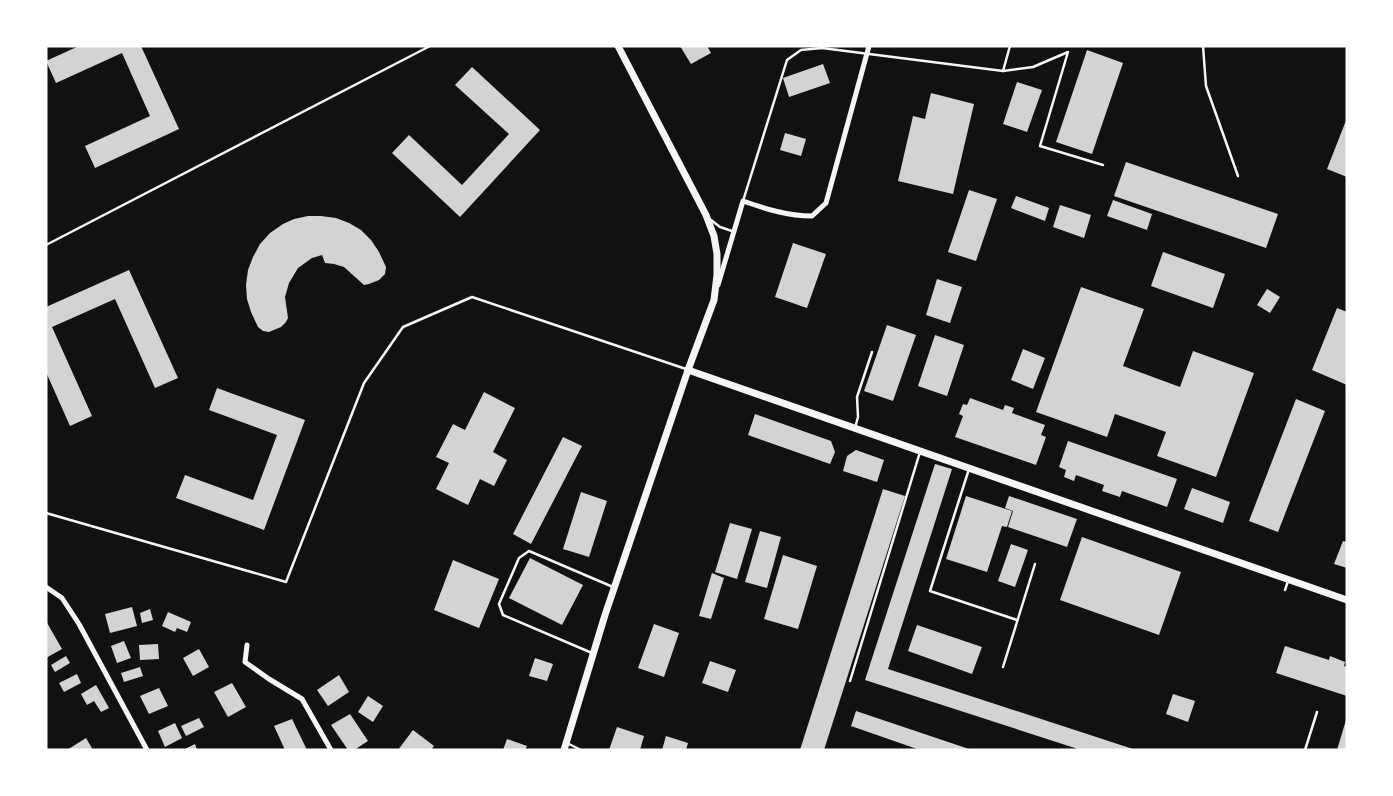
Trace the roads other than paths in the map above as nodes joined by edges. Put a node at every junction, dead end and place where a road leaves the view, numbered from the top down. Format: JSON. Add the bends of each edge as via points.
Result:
{"nodes":[{"id":1,"x":430,"y":46,"type":"edge"},
{"id":2,"x":618,"y":46,"type":"edge"},
{"id":3,"x":869,"y":46,"type":"edge"},
{"id":4,"x":1010,"y":46,"type":"edge"},
{"id":5,"x":1203,"y":46,"type":"edge"},
{"id":6,"x":867,"y":54,"type":"junction"},
{"id":7,"x":1003,"y":71,"type":"junction"},
{"id":8,"x":1103,"y":165,"type":"dead end"},
{"id":9,"x":1238,"y":176,"type":"dead end"},
{"id":10,"x":743,"y":201,"type":"junction"},
{"id":11,"x":706,"y":215,"type":"junction"},
{"id":12,"x":735,"y":232,"type":"junction"},
{"id":13,"x":46,"y":245,"type":"edge"},
{"id":14,"x":714,"y":300,"type":"junction"},
{"id":15,"x":872,"y":352,"type":"dead end"},
{"id":16,"x":688,"y":370,"type":"junction"},
{"id":17,"x":855,"y":428,"type":"junction"},
{"id":18,"x":920,"y":450,"type":"junction"},
{"id":19,"x":969,"y":468,"type":"junction"},
{"id":20,"x":46,"y":513,"type":"edge"},
{"id":21,"x":1035,"y":564,"type":"dead end"},
{"id":22,"x":1289,"y":579,"type":"junction"},
{"id":23,"x":46,"y":587,"type":"edge"},
{"id":24,"x":614,"y":588,"type":"junction"},
{"id":25,"x":1285,"y":590,"type":"dead end"},
{"id":26,"x":1347,"y":600,"type":"edge"},
{"id":27,"x":1017,"y":620,"type":"junction"},
{"id":28,"x":247,"y":645,"type":"dead end"},
{"id":29,"x":593,"y":654,"type":"junction"},
{"id":30,"x":1003,"y":667,"type":"dead end"},
{"id":31,"x":850,"y":681,"type":"dead end"},
{"id":32,"x":1317,"y":712,"type":"dead end"},
{"id":33,"x":565,"y":746,"type":"edge"},
{"id":34,"x":147,"y":750,"type":"edge"},
{"id":35,"x":332,"y":750,"type":"edge"},
{"id":36,"x":581,"y":750,"type":"edge"},
{"id":37,"x":1305,"y":750,"type":"edge"}],
"edges":[{"from":1,"to":13,"type":"lane"},
{"from":2,"to":11,"type":"main road"},
{"from":3,"to":6,"type":"street"},
{"from":4,"to":7,"type":"lane"},
{"from":5,"to":9,"type":"lane","via":[[1206,86]]},
{"from":6,"to":7,"type":"lane"},
{"from":6,"to":10,"type":"lane","via":[[808,49],[787,60]]},
{"from":6,"to":10,"type":"street","via":[[826,203],[812,216],[799,216]]},
{"from":7,"to":8,"type":"lane","via":[[1034,67],[1068,52],[1040,146]]},
{"from":10,"to":12,"type":"street"},
{"from":11,"to":12,"type":"lane","via":[[715,224]]},
{"from":11,"to":14,"type":"main road","via":[[717,254]]},
{"from":12,"to":14,"type":"street"},
{"from":14,"to":16,"type":"main road"},
{"from":15,"to":17,"type":"lane","via":[[857,396]]},
{"from":16,"to":17,"type":"main road"},
{"from":16,"to":20,"type":"lane","via":[[472,297],[403,327],[364,383],[286,582]]},
{"from":16,"to":24,"type":"main road"},
{"from":17,"to":18,"type":"main road"},
{"from":18,"to":19,"type":"main road"},
{"from":18,"to":31,"type":"lane"},
{"from":19,"to":22,"type":"main road"},
{"from":19,"to":27,"type":"lane","via":[[930,591]]},
{"from":21,"to":27,"type":"lane"},
{"from":22,"to":25,"type":"lane"},
{"from":22,"to":26,"type":"main road"},
{"from":23,"to":34,"type":"street","via":[[62,598],[79,624]]},
{"from":24,"to":29,"type":"main road"},
{"from":24,"to":29,"type":"lane","via":[[529,551],[519,558],[499,604],[503,615]]},
{"from":27,"to":30,"type":"lane"},
{"from":28,"to":35,"type":"street","via":[[245,662],[302,699]]},
{"from":29,"to":33,"type":"main road"},
{"from":32,"to":37,"type":"lane"},
{"from":33,"to":36,"type":"lane"}]}
